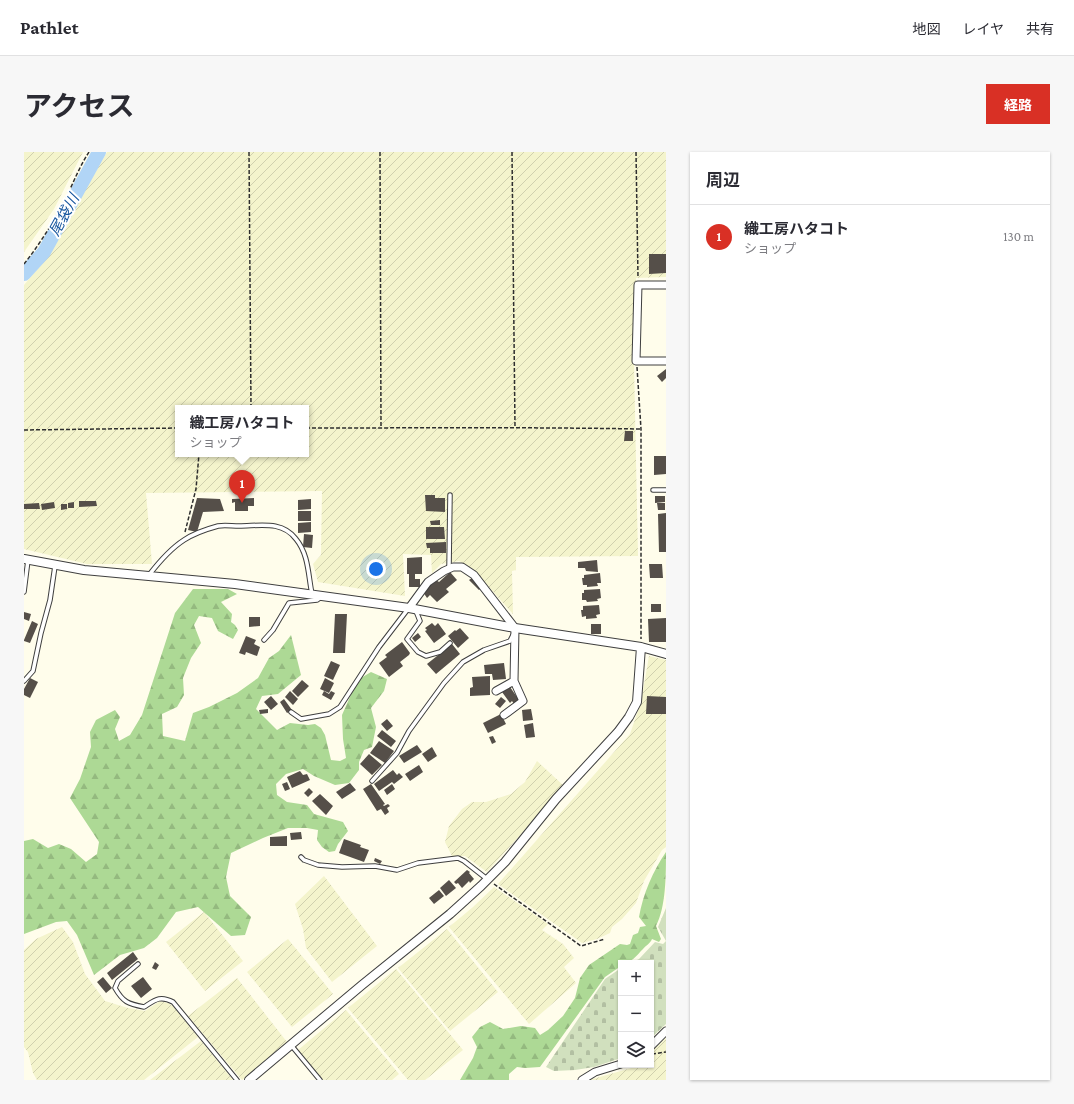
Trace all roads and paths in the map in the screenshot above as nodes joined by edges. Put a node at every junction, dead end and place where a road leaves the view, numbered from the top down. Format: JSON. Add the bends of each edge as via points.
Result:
{"nodes":[{"id":1,"x":89,"y":152,"type":"edge"},
{"id":2,"x":249,"y":152,"type":"edge"},
{"id":3,"x":380,"y":152,"type":"edge"},
{"id":4,"x":512,"y":152,"type":"edge"},
{"id":5,"x":636,"y":152,"type":"edge"},
{"id":6,"x":24,"y":264,"type":"edge"},
{"id":7,"x":638,"y":285,"type":"junction"},
{"id":8,"x":666,"y":285,"type":"edge"},
{"id":9,"x":636,"y":361,"type":"junction"},
{"id":10,"x":666,"y":361,"type":"edge"},
{"id":11,"x":251,"y":405,"type":"edge"},
{"id":12,"x":515,"y":427,"type":"junction"},
{"id":13,"x":175,"y":428,"type":"edge"},
{"id":14,"x":309,"y":428,"type":"edge"},
{"id":15,"x":381,"y":428,"type":"junction"},
{"id":16,"x":641,"y":429,"type":"junction"},
{"id":17,"x":24,"y":430,"type":"edge"},
{"id":18,"x":198,"y":457,"type":"edge"},
{"id":19,"x":653,"y":490,"type":"dead end"},
{"id":20,"x":666,"y":490,"type":"edge"},
{"id":21,"x":450,"y":495,"type":"dead end"},
{"id":22,"x":183,"y":541,"type":"junction"},
{"id":23,"x":26,"y":559,"type":"edge"},
{"id":24,"x":55,"y":566,"type":"junction"},
{"id":25,"x":449,"y":568,"type":"junction"},
{"id":26,"x":149,"y":575,"type":"junction"},
{"id":27,"x":24,"y":592,"type":"edge"},
{"id":28,"x":312,"y":594,"type":"junction"},
{"id":29,"x":322,"y":596,"type":"junction"},
{"id":30,"x":412,"y":609,"type":"junction"},
{"id":31,"x":514,"y":631,"type":"junction"},
{"id":32,"x":264,"y":640,"type":"dead end"},
{"id":33,"x":450,"y":643,"type":"dead end"},
{"id":34,"x":641,"y":647,"type":"junction"},
{"id":35,"x":666,"y":654,"type":"edge"},
{"id":36,"x":24,"y":681,"type":"edge"},
{"id":37,"x":514,"y":681,"type":"junction"},
{"id":38,"x":496,"y":691,"type":"dead end"},
{"id":39,"x":291,"y":712,"type":"dead end"},
{"id":40,"x":504,"y":715,"type":"dead end"},
{"id":41,"x":372,"y":782,"type":"dead end"},
{"id":42,"x":301,"y":857,"type":"dead end"},
{"id":43,"x":488,"y":880,"type":"junction"},
{"id":44,"x":605,"y":939,"type":"dead end"},
{"id":45,"x":138,"y":964,"type":"dead end"},
{"id":46,"x":666,"y":1031,"type":"edge"},
{"id":47,"x":654,"y":1043,"type":"edge"},
{"id":48,"x":291,"y":1045,"type":"junction"},
{"id":49,"x":666,"y":1052,"type":"edge"},
{"id":50,"x":654,"y":1054,"type":"edge"},
{"id":51,"x":618,"y":1065,"type":"edge"},
{"id":52,"x":237,"y":1080,"type":"edge"},
{"id":53,"x":249,"y":1080,"type":"edge"},
{"id":54,"x":320,"y":1080,"type":"edge"},
{"id":55,"x":582,"y":1080,"type":"edge"}],
"edges":[{"from":1,"to":6,"type":"path","via":[[57,215]]},
{"from":2,"to":11,"type":"path"},
{"from":3,"to":15,"type":"path"},
{"from":4,"to":12,"type":"path"},
{"from":5,"to":7,"type":"path"},
{"from":7,"to":8,"type":"street"},
{"from":7,"to":9,"type":"street"},
{"from":9,"to":10,"type":"street"},
{"from":9,"to":16,"type":"path"},
{"from":12,"to":15,"type":"path"},
{"from":12,"to":16,"type":"path"},
{"from":13,"to":17,"type":"path"},
{"from":14,"to":15,"type":"path"},
{"from":16,"to":34,"type":"path"},
{"from":18,"to":22,"type":"path","via":[[196,489]]},
{"from":19,"to":20,"type":"lane"},
{"from":21,"to":25,"type":"lane"},
{"from":22,"to":26,"type":"lane","via":[[162,558]]},
{"from":22,"to":28,"type":"lane","via":[[220,526],[262,524],[282,527],[296,538],[307,559]]},
{"from":23,"to":24,"type":"street"},
{"from":23,"to":27,"type":"lane"},
{"from":24,"to":26,"type":"street"},
{"from":24,"to":36,"type":"lane","via":[[50,600],[33,671]]},
{"from":25,"to":30,"type":"street","via":[[428,582]]},
{"from":25,"to":31,"type":"street","via":[[462,567],[474,575]]},
{"from":26,"to":28,"type":"street"},
{"from":28,"to":29,"type":"street"},
{"from":29,"to":30,"type":"street"},
{"from":29,"to":32,"type":"lane","via":[[317,600],[289,603]]},
{"from":30,"to":31,"type":"street"},
{"from":30,"to":33,"type":"lane","via":[[419,616],[420,622],[407,639],[418,652],[426,656],[440,652]]},
{"from":30,"to":39,"type":"lane","via":[[379,647],[340,707],[329,714],[301,719]]},
{"from":31,"to":34,"type":"street"},
{"from":31,"to":37,"type":"street"},
{"from":31,"to":41,"type":"lane","via":[[510,641],[484,650],[463,662],[431,701],[397,754]]},
{"from":34,"to":35,"type":"street"},
{"from":34,"to":43,"type":"street","via":[[637,702],[629,717]]},
{"from":37,"to":38,"type":"street"},
{"from":37,"to":40,"type":"street","via":[[523,701]]},
{"from":42,"to":43,"type":"lane","via":[[318,865],[375,866],[397,870],[418,863],[458,858]]},
{"from":43,"to":44,"type":"path","via":[[582,946]]},
{"from":43,"to":48,"type":"street"},
{"from":45,"to":52,"type":"lane","via":[[118,981],[115,988],[120,997],[130,1005],[144,1007],[159,998],[173,1002]]},
{"from":46,"to":47,"type":"street"},
{"from":48,"to":53,"type":"street"},
{"from":48,"to":54,"type":"lane"},
{"from":49,"to":50,"type":"path"},
{"from":51,"to":55,"type":"street"}]}
